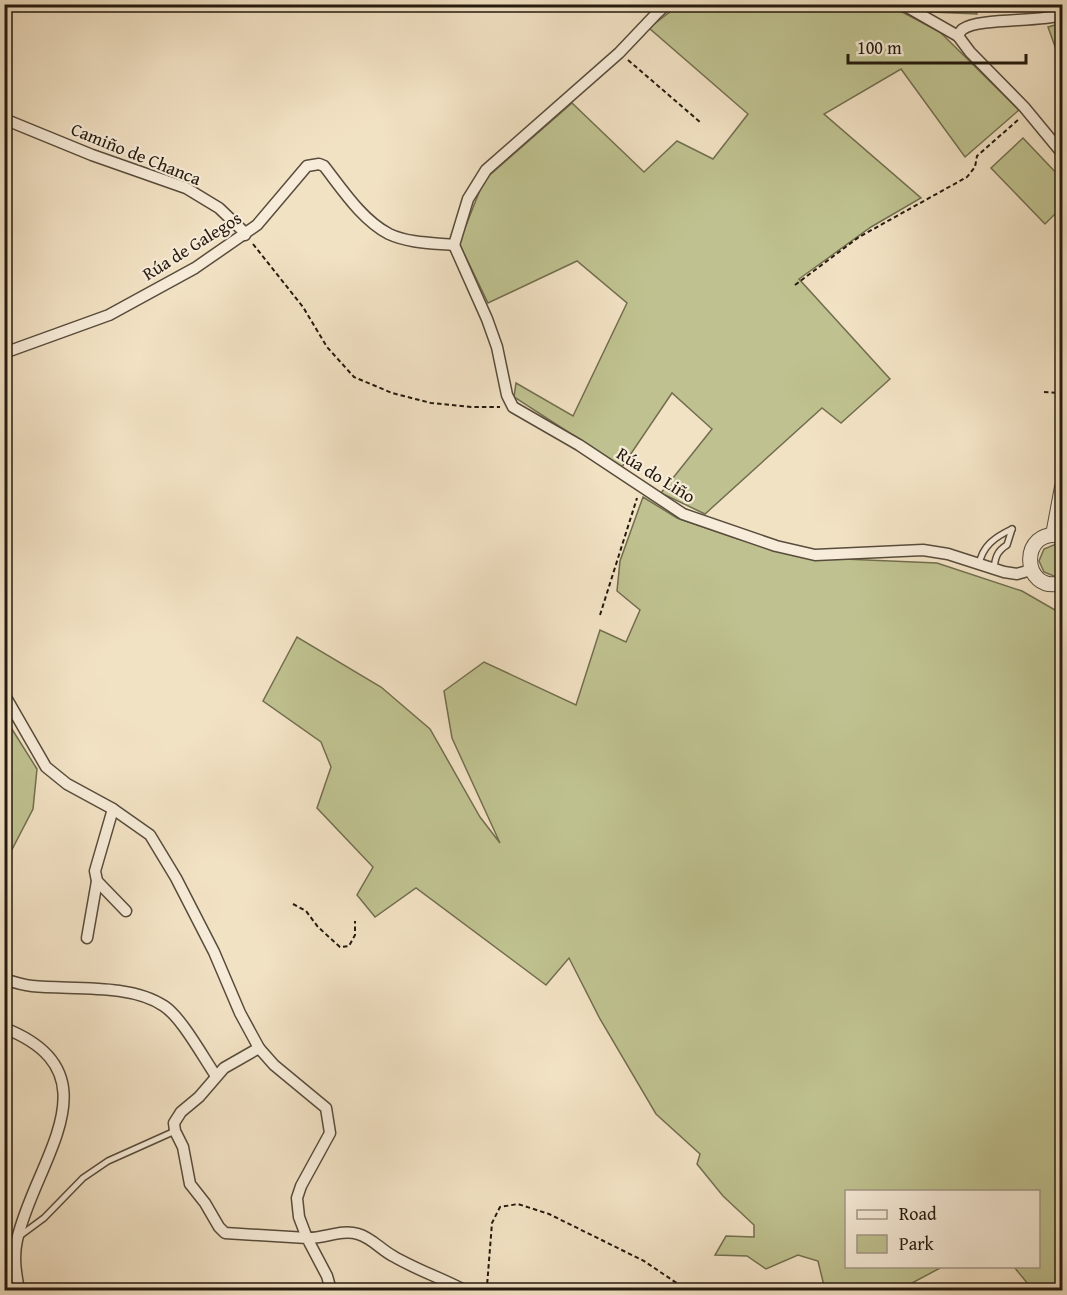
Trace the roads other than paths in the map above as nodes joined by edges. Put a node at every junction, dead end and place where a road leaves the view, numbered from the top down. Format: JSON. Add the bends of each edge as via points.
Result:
{"nodes":[{"id":1,"x":668,"y":4,"type":"edge"},
{"id":2,"x":902,"y":4,"type":"edge"},
{"id":3,"x":1062,"y":15,"type":"edge"},
{"id":4,"x":958,"y":36,"type":"junction"},
{"id":5,"x":4,"y":119,"type":"edge"},
{"id":6,"x":1062,"y":153,"type":"edge"},
{"id":7,"x":245,"y":235,"type":"junction"},
{"id":8,"x":454,"y":245,"type":"junction"},
{"id":9,"x":4,"y":353,"type":"edge"},
{"id":10,"x":1062,"y":487,"type":"edge"},
{"id":11,"x":1058,"y":536,"type":"edge"},
{"id":12,"x":979,"y":565,"type":"junction"},
{"id":13,"x":994,"y":570,"type":"junction"},
{"id":14,"x":1031,"y":570,"type":"junction"},
{"id":15,"x":1062,"y":583,"type":"edge"},
{"id":16,"x":4,"y":694,"type":"edge"},
{"id":17,"x":113,"y":809,"type":"junction"},
{"id":18,"x":97,"y":881,"type":"junction"},
{"id":19,"x":126,"y":911,"type":"dead end"},
{"id":20,"x":87,"y":938,"type":"dead end"},
{"id":21,"x":4,"y":980,"type":"edge"},
{"id":22,"x":4,"y":1028,"type":"edge"},
{"id":23,"x":259,"y":1048,"type":"junction"},
{"id":24,"x":216,"y":1076,"type":"junction"},
{"id":25,"x":175,"y":1131,"type":"junction"},
{"id":26,"x":307,"y":1238,"type":"junction"},
{"id":27,"x":17,"y":1242,"type":"junction"},
{"id":28,"x":4,"y":1258,"type":"edge"},
{"id":29,"x":19,"y":1290,"type":"edge"},
{"id":30,"x":331,"y":1290,"type":"edge"},
{"id":31,"x":464,"y":1290,"type":"edge"}],
"edges":[{"from":1,"to":8,"type":"street","via":[[486,170],[468,199]]},
{"from":2,"to":4,"type":"street"},
{"from":3,"to":4,"type":"street","via":[[976,24],[962,29]]},
{"from":4,"to":6,"type":"street"},
{"from":5,"to":7,"type":"street","name":"Camiño de Chanca","via":[[186,188],[219,208]]},
{"from":7,"to":8,"type":"street","name":"Rúa de Galegos","via":[[307,166],[319,164],[369,219],[390,234]]},
{"from":7,"to":9,"type":"street","name":"Rúa de Galegos","via":[[195,268],[109,315]]},
{"from":8,"to":12,"type":"street","name":"Rúa do Liño","via":[[497,347],[513,407],[683,514],[815,555],[923,550]]},
{"from":10,"to":11,"type":"street"},
{"from":11,"to":14,"type":"street","via":[[1045,536],[1033,547]]},
{"from":12,"to":13,"type":"street","name":"Rúa do Liño"},
{"from":12,"to":13,"type":"lane","via":[[988,544],[1012,529],[1007,545],[995,556]]},
{"from":13,"to":14,"type":"street","name":"Rúa do Liño","via":[[1017,574]]},
{"from":14,"to":15,"type":"street","via":[[1046,584]]},
{"from":16,"to":17,"type":"street","via":[[46,767],[67,784]]},
{"from":17,"to":18,"type":"street","via":[[95,870]]},
{"from":17,"to":23,"type":"street","via":[[150,835],[214,952]]},
{"from":18,"to":19,"type":"street"},
{"from":18,"to":20,"type":"street"},
{"from":21,"to":24,"type":"street","via":[[30,986],[110,990],[148,998],[176,1016]]},
{"from":22,"to":27,"type":"street","via":[[25,1036],[48,1054],[63,1079],[59,1128]]},
{"from":23,"to":24,"type":"street"},
{"from":23,"to":26,"type":"street","via":[[326,1108],[330,1133],[297,1198]]},
{"from":24,"to":25,"type":"street","via":[[181,1112],[174,1124]]},
{"from":25,"to":26,"type":"street","via":[[183,1147],[190,1184],[225,1233]]},
{"from":25,"to":27,"type":"lane","via":[[108,1161],[83,1178]]},
{"from":26,"to":30,"type":"street"},
{"from":26,"to":31,"type":"street","via":[[356,1233],[391,1256]]},
{"from":27,"to":28,"type":"lane"},
{"from":27,"to":29,"type":"street","via":[[15,1271]]}]}
